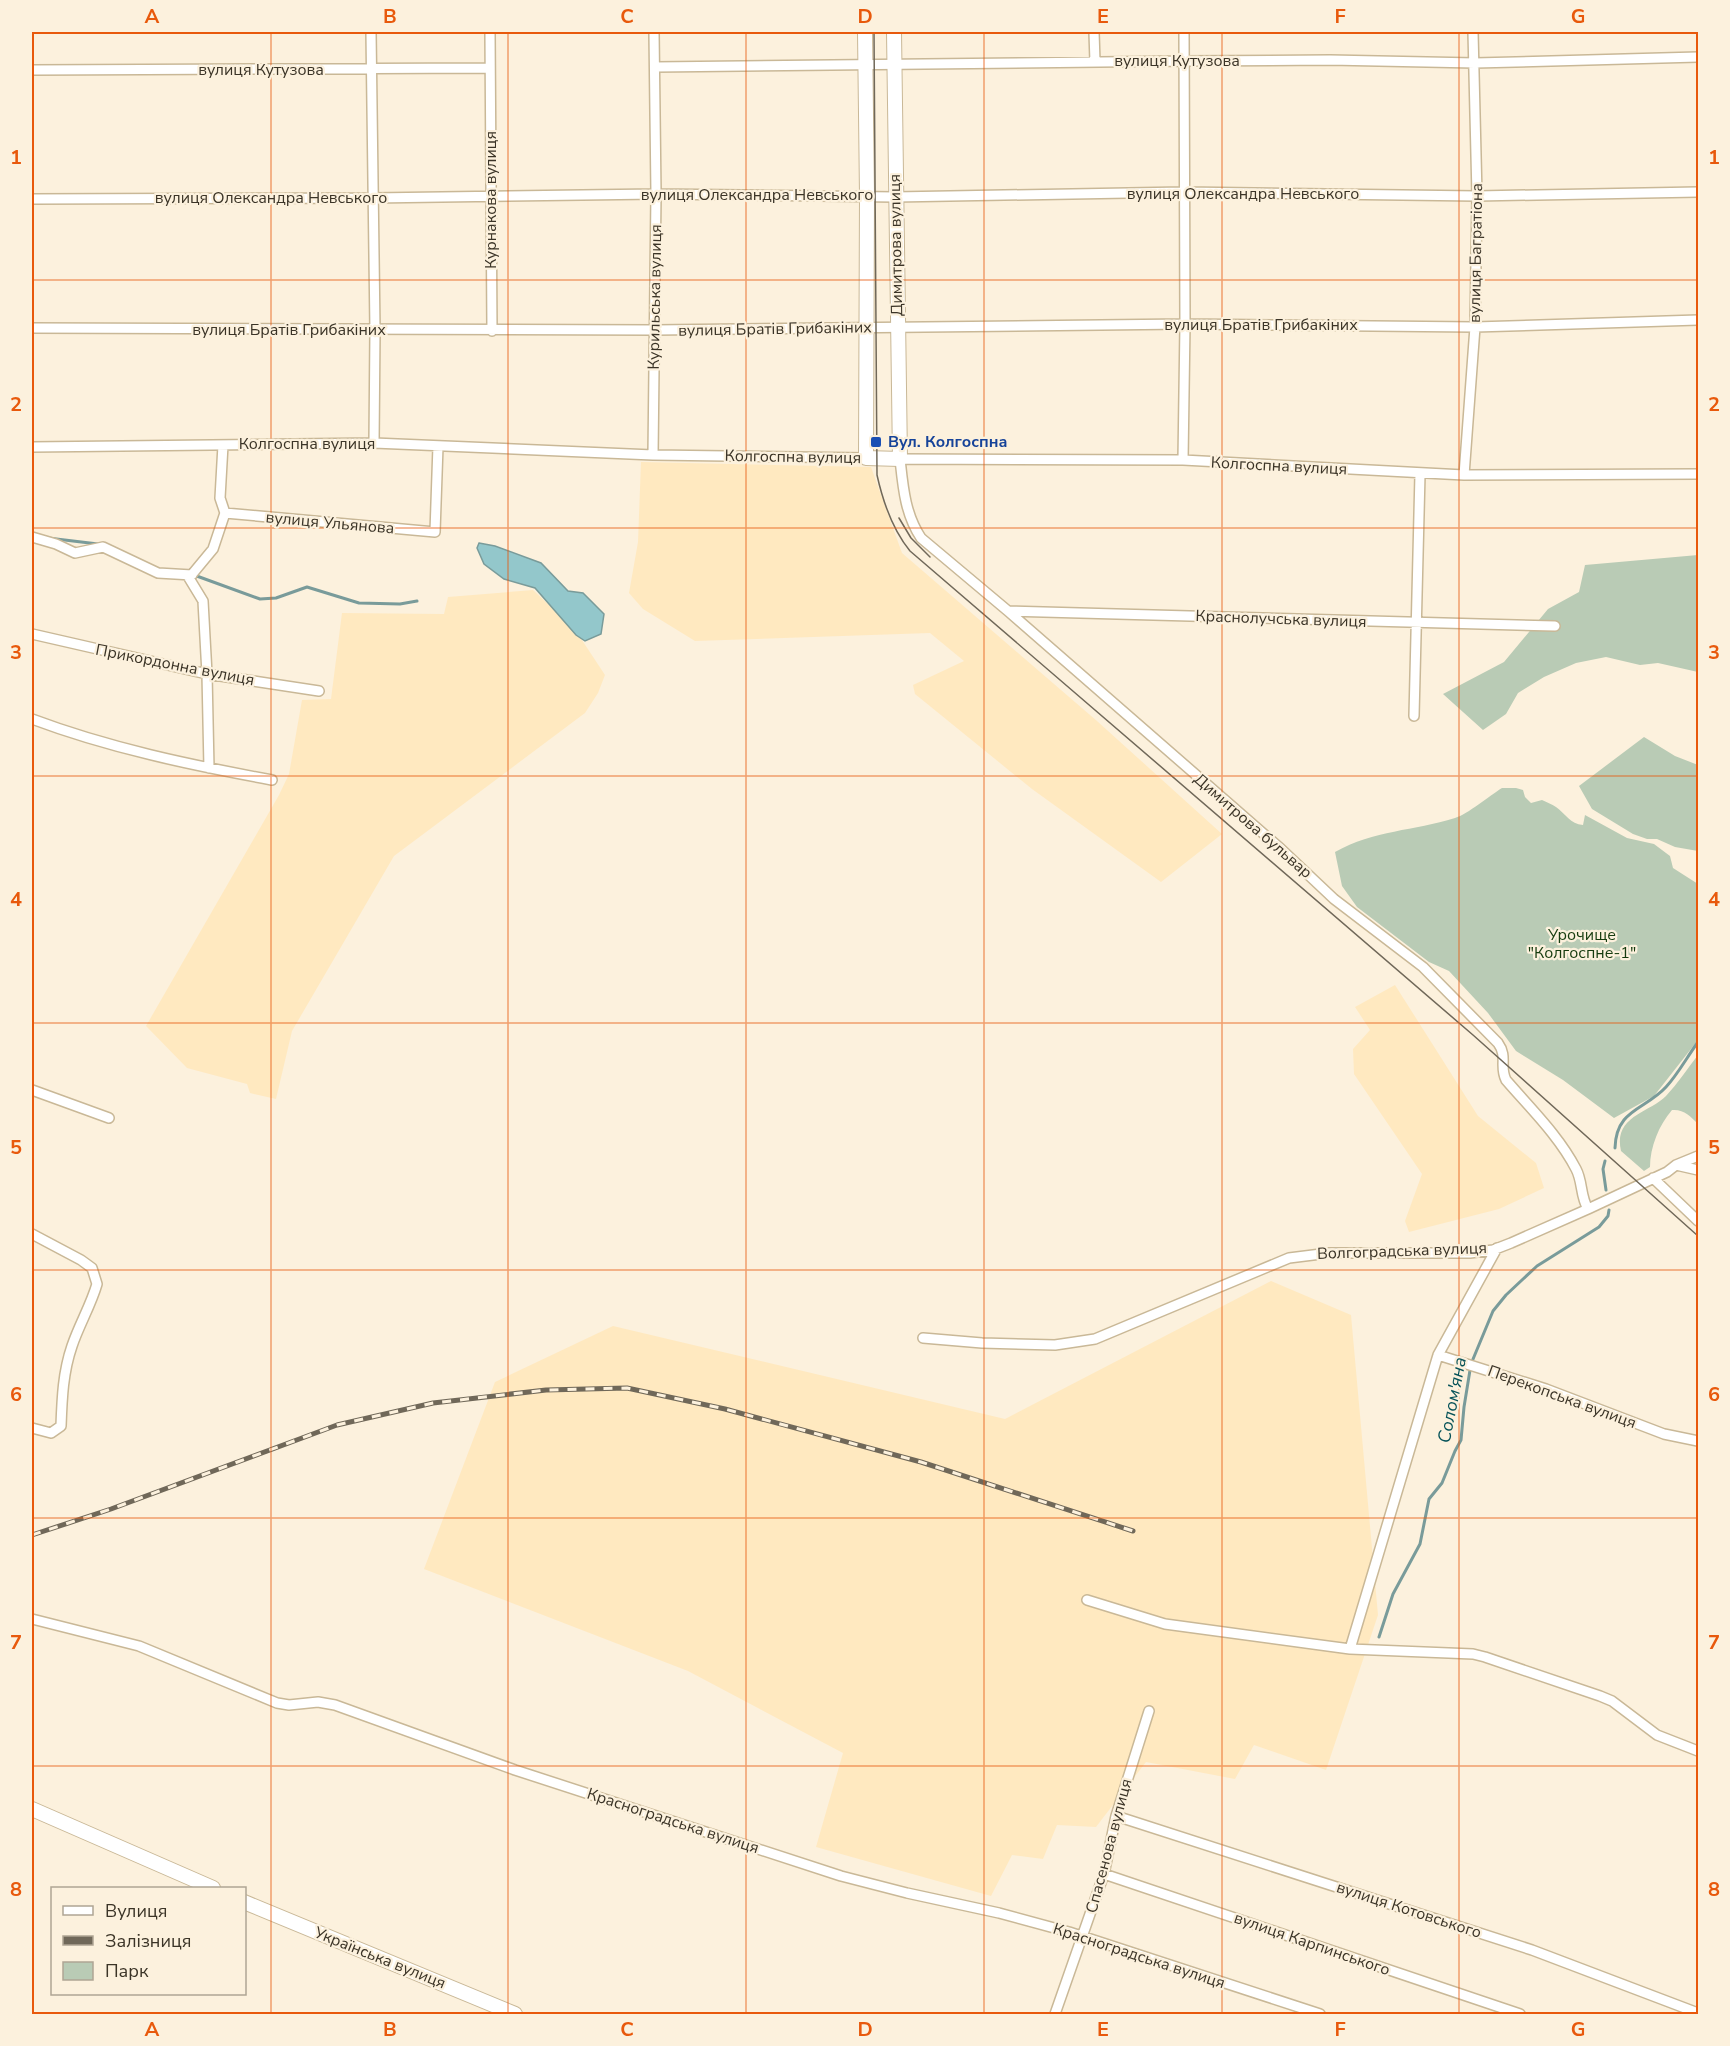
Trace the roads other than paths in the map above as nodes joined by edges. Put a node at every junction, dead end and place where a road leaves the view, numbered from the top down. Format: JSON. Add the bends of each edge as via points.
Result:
{"nodes":[{"id":1,"x":371,"y":32,"type":"edge"},
{"id":2,"x":490,"y":32,"type":"edge"},
{"id":3,"x":654,"y":32,"type":"edge"},
{"id":4,"x":865,"y":32,"type":"edge"},
{"id":5,"x":894,"y":32,"type":"edge"},
{"id":6,"x":1095,"y":32,"type":"edge"},
{"id":7,"x":1184,"y":32,"type":"edge"},
{"id":8,"x":1473,"y":32,"type":"edge"},
{"id":9,"x":1698,"y":57,"type":"edge"},
{"id":10,"x":1183,"y":61,"type":"junction"},
{"id":11,"x":1095,"y":62,"type":"junction"},
{"id":12,"x":1475,"y":63,"type":"junction"},
{"id":13,"x":894,"y":64,"type":"junction"},
{"id":14,"x":865,"y":66,"type":"junction"},
{"id":15,"x":656,"y":67,"type":"junction"},
{"id":16,"x":490,"y":69,"type":"junction"},
{"id":17,"x":32,"y":70,"type":"edge"},
{"id":18,"x":372,"y":70,"type":"junction"},
{"id":19,"x":1184,"y":192,"type":"junction"},
{"id":20,"x":1698,"y":192,"type":"edge"},
{"id":21,"x":656,"y":194,"type":"junction"},
{"id":22,"x":491,"y":196,"type":"junction"},
{"id":23,"x":867,"y":196,"type":"junction"},
{"id":24,"x":1477,"y":196,"type":"junction"},
{"id":25,"x":895,"y":197,"type":"junction"},
{"id":26,"x":373,"y":198,"type":"junction"},
{"id":27,"x":32,"y":199,"type":"edge"},
{"id":28,"x":1698,"y":320,"type":"edge"},
{"id":29,"x":1185,"y":324,"type":"junction"},
{"id":30,"x":1475,"y":327,"type":"junction"},
{"id":31,"x":32,"y":328,"type":"edge"},
{"id":32,"x":866,"y":328,"type":"junction"},
{"id":33,"x":898,"y":328,"type":"junction"},
{"id":34,"x":375,"y":330,"type":"junction"},
{"id":35,"x":492,"y":330,"type":"junction"},
{"id":36,"x":655,"y":330,"type":"junction"},
{"id":37,"x":374,"y":444,"type":"junction"},
{"id":38,"x":223,"y":445,"type":"junction"},
{"id":39,"x":438,"y":446,"type":"junction"},
{"id":40,"x":32,"y":447,"type":"edge"},
{"id":41,"x":653,"y":455,"type":"junction"},
{"id":42,"x":866,"y":458,"type":"junction"},
{"id":43,"x":900,"y":459,"type":"junction"},
{"id":44,"x":1183,"y":460,"type":"junction"},
{"id":45,"x":1420,"y":474,"type":"junction"},
{"id":46,"x":1698,"y":474,"type":"edge"},
{"id":47,"x":1464,"y":475,"type":"junction"},
{"id":48,"x":225,"y":513,"type":"junction"},
{"id":49,"x":32,"y":537,"type":"edge"},
{"id":50,"x":192,"y":575,"type":"junction"},
{"id":51,"x":1008,"y":611,"type":"junction"},
{"id":52,"x":1416,"y":623,"type":"junction"},
{"id":53,"x":1554,"y":627,"type":"dead end"},
{"id":54,"x":32,"y":634,"type":"edge"},
{"id":55,"x":207,"y":674,"type":"junction"},
{"id":56,"x":319,"y":690,"type":"dead end"},
{"id":57,"x":1414,"y":716,"type":"dead end"},
{"id":58,"x":32,"y":719,"type":"edge"},
{"id":59,"x":209,"y":768,"type":"junction"},
{"id":60,"x":272,"y":780,"type":"dead end"},
{"id":61,"x":32,"y":1090,"type":"edge"},
{"id":62,"x":108,"y":1118,"type":"dead end"},
{"id":63,"x":1698,"y":1156,"type":"edge"},
{"id":64,"x":1676,"y":1166,"type":"junction"},
{"id":65,"x":1698,"y":1170,"type":"edge"},
{"id":66,"x":1653,"y":1178,"type":"junction"},
{"id":67,"x":1588,"y":1209,"type":"junction"},
{"id":68,"x":1698,"y":1221,"type":"edge"},
{"id":69,"x":32,"y":1234,"type":"edge"},
{"id":70,"x":1497,"y":1248,"type":"junction"},
{"id":71,"x":923,"y":1338,"type":"dead end"},
{"id":72,"x":1438,"y":1355,"type":"junction"},
{"id":73,"x":32,"y":1428,"type":"edge"},
{"id":74,"x":1698,"y":1441,"type":"edge"},
{"id":75,"x":1088,"y":1600,"type":"dead end"},
{"id":76,"x":32,"y":1619,"type":"edge"},
{"id":77,"x":1350,"y":1648,"type":"junction"},
{"id":78,"x":1149,"y":1711,"type":"dead end"},
{"id":79,"x":1698,"y":1751,"type":"edge"},
{"id":80,"x":32,"y":1809,"type":"edge"},
{"id":81,"x":1116,"y":1816,"type":"junction"},
{"id":82,"x":1104,"y":1874,"type":"junction"},
{"id":83,"x":211,"y":1887,"type":"edge"},
{"id":84,"x":246,"y":1903,"type":"edge"},
{"id":85,"x":1084,"y":1936,"type":"junction"},
{"id":86,"x":1698,"y":2013,"type":"edge"},
{"id":87,"x":515,"y":2014,"type":"edge"},
{"id":88,"x":1055,"y":2014,"type":"edge"},
{"id":89,"x":1320,"y":2014,"type":"edge"},
{"id":90,"x":1520,"y":2014,"type":"edge"}],
"edges":[{"from":1,"to":18,"type":"street"},
{"from":2,"to":16,"type":"street","name":"Курнакова вулиця"},
{"from":3,"to":15,"type":"street","name":"Курильська вулиця"},
{"from":4,"to":14,"type":"street","name":"Димитрова вулиця"},
{"from":5,"to":13,"type":"street","name":"Димитрова вулиця"},
{"from":6,"to":11,"type":"street"},
{"from":7,"to":10,"type":"street"},
{"from":8,"to":12,"type":"street","name":"вулиця Багратіона"},
{"from":9,"to":12,"type":"street","name":"вулиця Кутузова"},
{"from":10,"to":11,"type":"street","name":"вулиця Кутузова"},
{"from":10,"to":12,"type":"street","name":"вулиця Кутузова"},
{"from":10,"to":19,"type":"street"},
{"from":11,"to":13,"type":"street","name":"вулиця Кутузова"},
{"from":12,"to":24,"type":"street","name":"вулиця Багратіона"},
{"from":13,"to":14,"type":"street","name":"вулиця Кутузова"},
{"from":13,"to":25,"type":"street","name":"Димитрова вулиця"},
{"from":14,"to":15,"type":"street","name":"вулиця Кутузова"},
{"from":14,"to":23,"type":"street","name":"Димитрова вулиця"},
{"from":15,"to":21,"type":"street","name":"Курильська вулиця"},
{"from":16,"to":18,"type":"street","name":"вулиця Кутузова"},
{"from":16,"to":22,"type":"street","name":"Курнакова вулиця"},
{"from":17,"to":18,"type":"street","name":"вулиця Кутузова"},
{"from":18,"to":26,"type":"street"},
{"from":19,"to":24,"type":"street","name":"вулиця Олександра Невського"},
{"from":19,"to":25,"type":"street","name":"вулиця Олександра Невського"},
{"from":19,"to":29,"type":"street"},
{"from":20,"to":24,"type":"street","name":"вулиця Олександра Невського"},
{"from":21,"to":22,"type":"street","name":"вулиця Олександра Невського"},
{"from":21,"to":23,"type":"street","name":"вулиця Олександра Невського"},
{"from":21,"to":36,"type":"street","name":"Курильська вулиця"},
{"from":22,"to":26,"type":"street","name":"вулиця Олександра Невського"},
{"from":22,"to":35,"type":"street","name":"Курнакова вулиця"},
{"from":23,"to":25,"type":"street","name":"вулиця Олександра Невського"},
{"from":23,"to":32,"type":"street","name":"Димитрова вулиця"},
{"from":24,"to":30,"type":"street","name":"вулиця Багратіона"},
{"from":25,"to":33,"type":"street","name":"Димитрова вулиця"},
{"from":26,"to":27,"type":"street","name":"вулиця Олександра Невського"},
{"from":26,"to":34,"type":"street"},
{"from":28,"to":30,"type":"street","name":"вулиця Братів Грибакіних"},
{"from":29,"to":30,"type":"street","name":"вулиця Братів Грибакіних"},
{"from":29,"to":33,"type":"street","name":"вулиця Братів Грибакіних"},
{"from":29,"to":44,"type":"street"},
{"from":30,"to":47,"type":"street","name":"вулиця Багратіона"},
{"from":31,"to":34,"type":"street","name":"вулиця Братів Грибакіних"},
{"from":32,"to":33,"type":"street","name":"вулиця Братів Грибакіних"},
{"from":32,"to":36,"type":"street","name":"вулиця Братів Грибакіних"},
{"from":32,"to":42,"type":"street","name":"Димитрова вулиця"},
{"from":33,"to":43,"type":"street","name":"Димитрова вулиця"},
{"from":34,"to":35,"type":"street","name":"вулиця Братів Грибакіних"},
{"from":34,"to":37,"type":"street"},
{"from":35,"to":36,"type":"street","name":"вулиця Братів Грибакіних"},
{"from":36,"to":41,"type":"street","name":"Курильська вулиця"},
{"from":37,"to":38,"type":"street","name":"Колгоспна вулиця"},
{"from":37,"to":39,"type":"street","name":"Колгоспна вулиця"},
{"from":38,"to":40,"type":"street","name":"Колгоспна вулиця"},
{"from":38,"to":48,"type":"street","via":[[220,498]]},
{"from":39,"to":41,"type":"street","name":"Колгоспна вулиця"},
{"from":39,"to":48,"type":"street","name":"вулиця Ульянова","via":[[435,532]]},
{"from":41,"to":42,"type":"street","name":"Колгоспна вулиця"},
{"from":42,"to":43,"type":"street","name":"Колгоспна вулиця"},
{"from":43,"to":44,"type":"street","name":"Колгоспна вулиця"},
{"from":43,"to":51,"type":"street","name":"Димитрова бульвар","via":[[907,507],[921,538]]},
{"from":44,"to":45,"type":"street","name":"Колгоспна вулиця"},
{"from":45,"to":47,"type":"street","name":"Колгоспна вулиця"},
{"from":45,"to":52,"type":"street"},
{"from":46,"to":47,"type":"street","name":"Колгоспна вулиця"},
{"from":48,"to":50,"type":"street","via":[[213,549]]},
{"from":49,"to":50,"type":"street","via":[[75,553],[103,547],[159,573]]},
{"from":50,"to":55,"type":"street","via":[[189,578],[203,601]]},
{"from":51,"to":52,"type":"street","name":"Краснолучська вулиця"},
{"from":51,"to":67,"type":"street","name":"Димитрова бульвар","via":[[1334,899],[1423,967],[1498,1043],[1504,1056],[1506,1080],[1560,1143],[1579,1176]]},
{"from":52,"to":53,"type":"street","name":"Краснолучська вулиця"},
{"from":52,"to":57,"type":"street"},
{"from":54,"to":55,"type":"street","name":"Прикордонна вулиця"},
{"from":55,"to":56,"type":"street","name":"Прикордонна вулиця"},
{"from":55,"to":59,"type":"street"},
{"from":58,"to":59,"type":"street","via":[[76,735]]},
{"from":59,"to":60,"type":"street"},
{"from":61,"to":62,"type":"street"},
{"from":63,"to":64,"type":"street","name":"Волгоградська вулиця"},
{"from":64,"to":65,"type":"street"},
{"from":64,"to":66,"type":"street","name":"Волгоградська вулиця"},
{"from":66,"to":67,"type":"street","name":"Волгоградська вулиця"},
{"from":66,"to":68,"type":"street"},
{"from":67,"to":70,"type":"street","name":"Волгоградська вулиця"},
{"from":69,"to":73,"type":"street","via":[[92,1268],[97,1284],[66,1368],[61,1426],[51,1433]]},
{"from":70,"to":71,"type":"street","name":"Волгоградська вулиця","via":[[1470,1253],[1329,1252],[1289,1258],[1095,1340],[1055,1345]]},
{"from":70,"to":72,"type":"street"},
{"from":72,"to":74,"type":"street","name":"Перекопська вулиця","via":[[1546,1389],[1664,1434]]},
{"from":72,"to":77,"type":"street"},
{"from":75,"to":77,"type":"street","via":[[1165,1624]]},
{"from":76,"to":85,"type":"street","name":"Красноградська вулиця","via":[[139,1646],[277,1703],[318,1702],[335,1706],[515,1770],[841,1876]]},
{"from":77,"to":79,"type":"street","via":[[1485,1657],[1612,1701],[1656,1735]]},
{"from":78,"to":81,"type":"street","name":"Спасенова вулиця"},
{"from":80,"to":83,"type":"street"},
{"from":81,"to":82,"type":"street","name":"Спасенова вулиця"},
{"from":81,"to":86,"type":"street","name":"вулиця Котовського","via":[[1532,1950]]},
{"from":82,"to":85,"type":"street","name":"Спасенова вулиця"},
{"from":82,"to":90,"type":"street","name":"вулиця Карпинського"},
{"from":84,"to":87,"type":"street","name":"Українська вулиця"},
{"from":85,"to":88,"type":"street","name":"Спасенова вулиця"},
{"from":85,"to":89,"type":"street","name":"Красноградська вулиця"}]}
